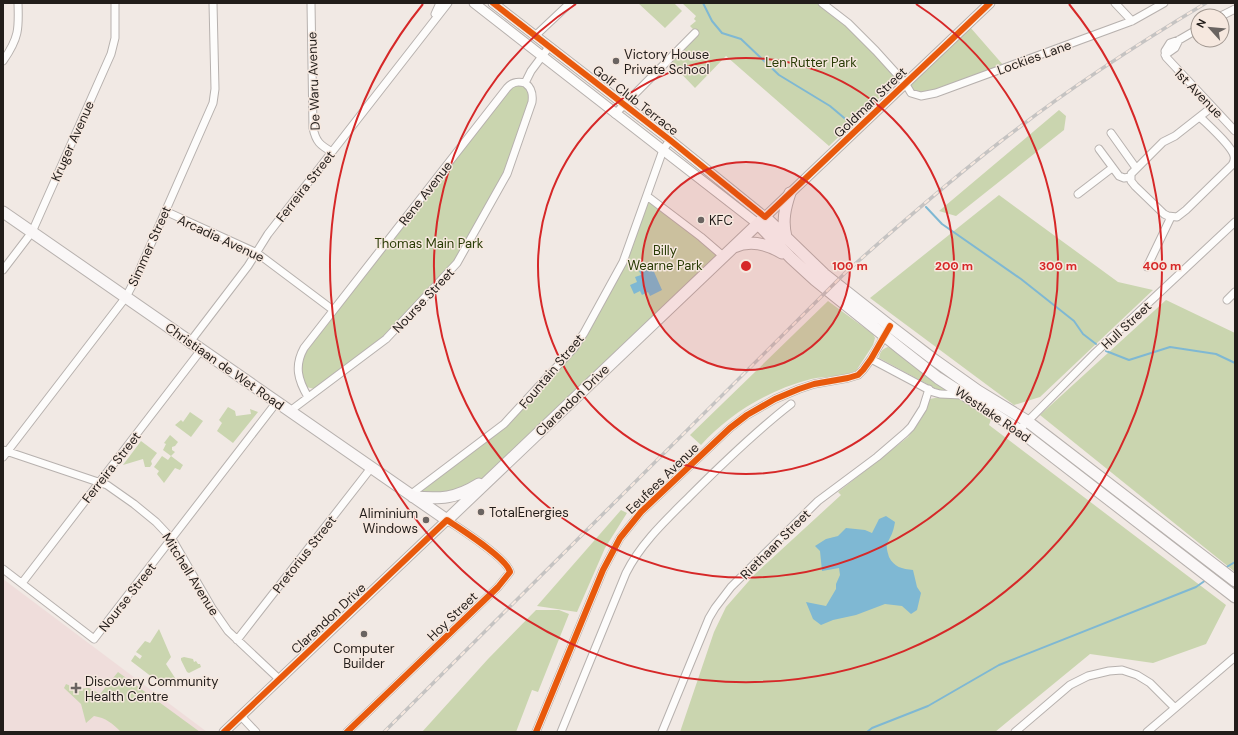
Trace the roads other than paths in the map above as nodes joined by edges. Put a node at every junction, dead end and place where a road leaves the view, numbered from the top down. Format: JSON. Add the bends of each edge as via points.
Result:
{"nodes":[{"id":1,"x":18,"y":3,"type":"edge"},
{"id":2,"x":115,"y":3,"type":"edge"},
{"id":3,"x":213,"y":3,"type":"edge"},
{"id":4,"x":311,"y":3,"type":"edge"},
{"id":5,"x":440,"y":3,"type":"edge"},
{"id":6,"x":448,"y":3,"type":"edge"},
{"id":7,"x":474,"y":3,"type":"edge"},
{"id":8,"x":493,"y":3,"type":"edge"},
{"id":9,"x":570,"y":3,"type":"edge"},
{"id":10,"x":822,"y":3,"type":"edge"},
{"id":11,"x":990,"y":3,"type":"edge"},
{"id":12,"x":1115,"y":3,"type":"edge"},
{"id":13,"x":1164,"y":3,"type":"edge"},
{"id":14,"x":1132,"y":21,"type":"junction"},
{"id":15,"x":424,"y":33,"type":"junction"},
{"id":16,"x":695,"y":33,"type":"dead end"},
{"id":17,"x":1190,"y":34,"type":"edge"},
{"id":18,"x":535,"y":36,"type":"junction"},
{"id":19,"x":549,"y":47,"type":"junction"},
{"id":20,"x":542,"y":56,"type":"junction"},
{"id":21,"x":3,"y":61,"type":"edge"},
{"id":22,"x":525,"y":83,"type":"junction"},
{"id":23,"x":904,"y":84,"type":"junction"},
{"id":24,"x":624,"y":104,"type":"junction"},
{"id":25,"x":1212,"y":107,"type":"junction"},
{"id":26,"x":615,"y":114,"type":"junction"},
{"id":27,"x":1200,"y":117,"type":"junction"},
{"id":28,"x":1235,"y":131,"type":"edge"},
{"id":29,"x":1111,"y":133,"type":"dead end"},
{"id":30,"x":670,"y":140,"type":"junction"},
{"id":31,"x":663,"y":150,"type":"junction"},
{"id":32,"x":1099,"y":150,"type":"dead end"},
{"id":33,"x":332,"y":152,"type":"junction"},
{"id":34,"x":1112,"y":168,"type":"junction"},
{"id":35,"x":1136,"y":168,"type":"junction"},
{"id":36,"x":1130,"y":177,"type":"junction"},
{"id":37,"x":790,"y":193,"type":"junction"},
{"id":38,"x":1078,"y":194,"type":"dead end"},
{"id":39,"x":647,"y":196,"type":"junction"},
{"id":40,"x":165,"y":211,"type":"junction"},
{"id":41,"x":3,"y":212,"type":"edge"},
{"id":42,"x":1171,"y":217,"type":"junction"},
{"id":43,"x":761,"y":220,"type":"junction"},
{"id":44,"x":1235,"y":222,"type":"edge"},
{"id":45,"x":32,"y":232,"type":"junction"},
{"id":46,"x":786,"y":237,"type":"junction"},
{"id":47,"x":727,"y":252,"type":"junction"},
{"id":48,"x":257,"y":253,"type":"junction"},
{"id":49,"x":791,"y":258,"type":"junction"},
{"id":50,"x":1147,"y":266,"type":"dead end"},
{"id":51,"x":3,"y":270,"type":"edge"},
{"id":52,"x":1235,"y":292,"type":"edge"},
{"id":53,"x":126,"y":297,"type":"junction"},
{"id":54,"x":1227,"y":300,"type":"dead end"},
{"id":55,"x":333,"y":310,"type":"junction"},
{"id":56,"x":888,"y":331,"type":"junction"},
{"id":57,"x":190,"y":342,"type":"junction"},
{"id":58,"x":201,"y":350,"type":"junction"},
{"id":59,"x":871,"y":359,"type":"junction"},
{"id":60,"x":929,"y":389,"type":"junction"},
{"id":61,"x":964,"y":395,"type":"junction"},
{"id":62,"x":308,"y":397,"type":"junction"},
{"id":63,"x":276,"y":403,"type":"junction"},
{"id":64,"x":791,"y":404,"type":"dead end"},
{"id":65,"x":290,"y":411,"type":"junction"},
{"id":66,"x":1027,"y":421,"type":"junction"},
{"id":67,"x":1019,"y":430,"type":"junction"},
{"id":68,"x":4,"y":453,"type":"edge"},
{"id":69,"x":371,"y":468,"type":"junction"},
{"id":70,"x":498,"y":471,"type":"junction"},
{"id":71,"x":100,"y":482,"type":"junction"},
{"id":72,"x":411,"y":496,"type":"junction"},
{"id":73,"x":447,"y":520,"type":"junction"},
{"id":74,"x":172,"y":539,"type":"junction"},
{"id":75,"x":3,"y":568,"type":"edge"},
{"id":76,"x":1235,"y":581,"type":"edge"},
{"id":77,"x":22,"y":583,"type":"junction"},
{"id":78,"x":1235,"y":597,"type":"edge"},
{"id":79,"x":237,"y":640,"type":"junction"},
{"id":80,"x":1235,"y":657,"type":"edge"},
{"id":81,"x":279,"y":680,"type":"junction"},
{"id":82,"x":1174,"y":708,"type":"junction"},
{"id":83,"x":241,"y":716,"type":"junction"},
{"id":84,"x":224,"y":732,"type":"edge"},
{"id":85,"x":256,"y":732,"type":"edge"},
{"id":86,"x":347,"y":732,"type":"edge"},
{"id":87,"x":536,"y":732,"type":"edge"},
{"id":88,"x":561,"y":732,"type":"edge"},
{"id":89,"x":662,"y":732,"type":"edge"},
{"id":90,"x":1016,"y":732,"type":"edge"},
{"id":91,"x":1147,"y":732,"type":"edge"}],
"edges":[{"from":1,"to":21,"type":"street","via":[[16,38]]},
{"from":2,"to":45,"type":"street","name":"Kruger Avenue","via":[[113,47]]},
{"from":3,"to":40,"type":"street","name":"Simmer Street","via":[[213,103]]},
{"from":4,"to":33,"type":"street","name":"De Waru Avenue","via":[[314,128],[318,142]]},
{"from":5,"to":15,"type":"street","name":"Ferreira Street"},
{"from":6,"to":15,"type":"street","name":"Ferreira Street"},
{"from":7,"to":20,"type":"street","name":"Golf Club Terrace"},
{"from":8,"to":18,"type":"street","name":"Golf Club Terrace"},
{"from":9,"to":18,"type":"street"},
{"from":10,"to":23,"type":"street","via":[[853,28]]},
{"from":11,"to":23,"type":"street","name":"Goldman Street"},
{"from":12,"to":14,"type":"street"},
{"from":13,"to":14,"type":"street","name":"Lockies Lane"},
{"from":14,"to":23,"type":"street","name":"Lockies Lane","via":[[936,93],[921,96],[913,94]]},
{"from":15,"to":33,"type":"street","name":"Ferreira Street"},
{"from":16,"to":24,"type":"street"},
{"from":17,"to":25,"type":"street","name":"1st Avenue","via":[[1179,40],[1175,48],[1165,55]]},
{"from":18,"to":19,"type":"street","name":"Golf Club Terrace"},
{"from":19,"to":20,"type":"street"},
{"from":19,"to":24,"type":"street","name":"Golf Club Terrace"},
{"from":20,"to":22,"type":"street"},
{"from":20,"to":26,"type":"street","name":"Golf Club Terrace"},
{"from":22,"to":55,"type":"street","name":"Rene Avenue","via":[[515,82],[507,88]]},
{"from":22,"to":62,"type":"street","name":"Nourse Street","via":[[532,91],[532,102],[510,166],[457,263],[386,339]]},
{"from":23,"to":37,"type":"street","name":"Goldman Street"},
{"from":24,"to":26,"type":"street"},
{"from":24,"to":30,"type":"street","name":"Golf Club Terrace"},
{"from":25,"to":27,"type":"street"},
{"from":25,"to":28,"type":"street","name":"1st Avenue"},
{"from":26,"to":31,"type":"street","name":"Golf Club Terrace"},
{"from":27,"to":35,"type":"street","via":[[1163,142]]},
{"from":27,"to":42,"type":"street","via":[[1228,146],[1235,158],[1232,165],[1186,210],[1177,217]]},
{"from":29,"to":35,"type":"street"},
{"from":30,"to":31,"type":"street","name":"Fountain Street"},
{"from":30,"to":43,"type":"street","name":"Golf Club Terrace"},
{"from":31,"to":39,"type":"street","name":"Fountain Street"},
{"from":31,"to":43,"type":"street","name":"Golf Club Terrace"},
{"from":32,"to":34,"type":"street"},
{"from":33,"to":48,"type":"street","name":"Ferreira Street","via":[[268,234]]},
{"from":34,"to":36,"type":"street","via":[[1122,177]]},
{"from":34,"to":38,"type":"street"},
{"from":35,"to":36,"type":"street"},
{"from":36,"to":42,"type":"street","via":[[1164,214]]},
{"from":37,"to":43,"type":"street","name":"Goldman Street"},
{"from":37,"to":46,"type":"main road","via":[[784,215]]},
{"from":39,"to":47,"type":"street","via":[[702,237]]},
{"from":39,"to":72,"type":"street","name":"Fountain Street","via":[[623,262],[574,348],[504,424]]},
{"from":40,"to":48,"type":"street","name":"Arcadia Avenue"},
{"from":40,"to":53,"type":"street","name":"Simmer Street"},
{"from":41,"to":45,"type":"main road","name":"Christiaan de Wet Road"},
{"from":42,"to":50,"type":"street"},
{"from":43,"to":46,"type":"main road","name":"Westlake Road"},
{"from":43,"to":47,"type":"main road","name":"Clarendon Drive"},
{"from":43,"to":49,"type":"main road","name":"Westlake Road"},
{"from":44,"to":66,"type":"street","name":"Hull Street"},
{"from":45,"to":51,"type":"street","name":"Kruger Avenue"},
{"from":45,"to":53,"type":"main road","name":"Christiaan de Wet Road"},
{"from":46,"to":56,"type":"main road","name":"Westlake Road"},
{"from":47,"to":49,"type":"main road","via":[[743,244],[758,243],[770,246]]},
{"from":47,"to":70,"type":"main road","name":"Clarendon Drive"},
{"from":48,"to":55,"type":"street","name":"Arcadia Avenue"},
{"from":48,"to":57,"type":"street","name":"Ferreira Street"},
{"from":49,"to":56,"type":"main road","name":"Westlake Road","via":[[815,280]]},
{"from":52,"to":54,"type":"street"},
{"from":53,"to":57,"type":"main road","name":"Christiaan de Wet Road"},
{"from":53,"to":68,"type":"street","name":"Simmer Street"},
{"from":55,"to":62,"type":"street","name":"Rene Avenue","via":[[304,348],[299,359],[297,366],[301,386]]},
{"from":56,"to":59,"type":"street","name":"Eeufees Avenue"},
{"from":56,"to":61,"type":"main road","name":"Westlake Road","via":[[938,378]]},
{"from":56,"to":66,"type":"main road","name":"Westlake Road"},
{"from":57,"to":58,"type":"main road","name":"Christiaan de Wet Road"},
{"from":58,"to":63,"type":"main road","name":"Christiaan de Wet Road"},
{"from":58,"to":71,"type":"street","name":"Ferreira Street"},
{"from":59,"to":60,"type":"street"},
{"from":59,"to":87,"type":"street","name":"Eeufees Avenue","via":[[854,377],[799,389],[747,415],[641,512],[620,538],[609,558]]},
{"from":60,"to":61,"type":"street","via":[[940,394]]},
{"from":60,"to":89,"type":"street","name":"Riethaan Street","via":[[911,427],[877,457],[818,501],[718,603],[709,618]]},
{"from":61,"to":67,"type":"main road","name":"Westlake Road"},
{"from":62,"to":65,"type":"street","name":"Nourse Street"},
{"from":63,"to":65,"type":"main road","name":"Christiaan de Wet Road"},
{"from":63,"to":74,"type":"street","name":"Nourse Street"},
{"from":64,"to":88,"type":"street","via":[[756,432],[706,479],[637,552]]},
{"from":65,"to":69,"type":"main road","name":"Christiaan de Wet Road"},
{"from":66,"to":67,"type":"street","name":"Hull Street"},
{"from":66,"to":76,"type":"main road","name":"Westlake Road"},
{"from":67,"to":78,"type":"main road","name":"Westlake Road"},
{"from":68,"to":71,"type":"street","name":"Mitchell Avenue"},
{"from":69,"to":72,"type":"main road","name":"Christiaan de Wet Road"},
{"from":69,"to":79,"type":"street","name":"Pretorius Street"},
{"from":70,"to":72,"type":"main road","via":[[456,496]]},
{"from":70,"to":73,"type":"main road","name":"Clarendon Drive"},
{"from":71,"to":74,"type":"street","name":"Mitchell Avenue","via":[[134,504],[162,527]]},
{"from":71,"to":77,"type":"street","name":"Ferreira Street"},
{"from":72,"to":73,"type":"main road","name":"Christiaan de Wet Road"},
{"from":73,"to":81,"type":"street","name":"Clarendon Drive"},
{"from":73,"to":86,"type":"street","name":"Hoy Street","via":[[500,558],[510,572],[498,587]]},
{"from":74,"to":77,"type":"street","name":"Nourse Street","via":[[94,639]]},
{"from":74,"to":79,"type":"street","name":"Mitchell Avenue","via":[[212,608]]},
{"from":75,"to":77,"type":"street"},
{"from":79,"to":81,"type":"street","name":"Mitchell Avenue"},
{"from":80,"to":82,"type":"street"},
{"from":81,"to":83,"type":"street","name":"Clarendon Drive"},
{"from":82,"to":90,"type":"street","via":[[1150,683],[1137,675],[1122,670],[1109,671],[1088,676],[1070,685]]},
{"from":82,"to":91,"type":"street"},
{"from":83,"to":84,"type":"street","name":"Clarendon Drive"},
{"from":83,"to":85,"type":"street"}]}
